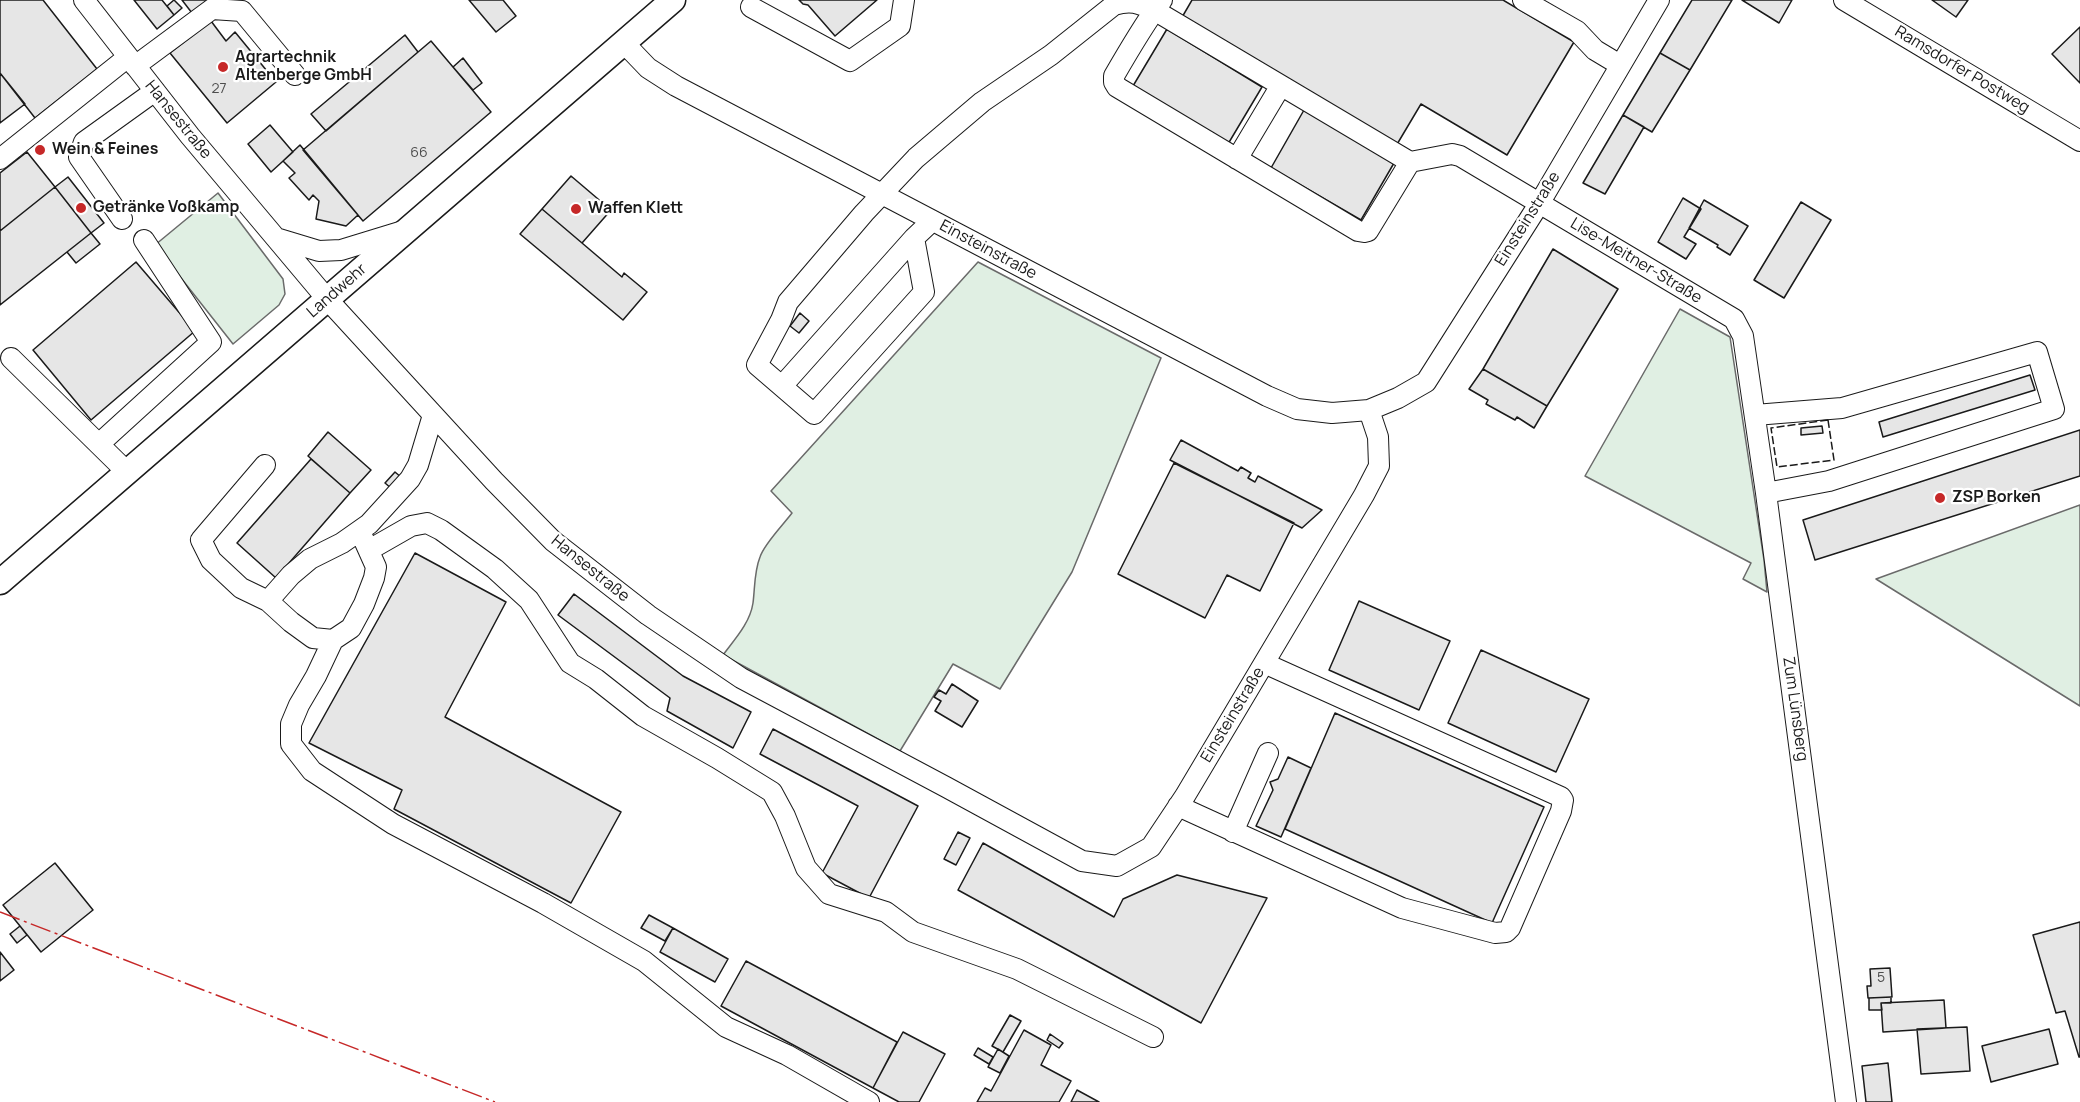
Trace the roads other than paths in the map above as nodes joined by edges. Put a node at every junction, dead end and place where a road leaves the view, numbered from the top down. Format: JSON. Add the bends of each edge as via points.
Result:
{"nodes":[{"id":1,"x":84,"y":0,"type":"edge"},
{"id":2,"x":673,"y":0,"type":"edge"},
{"id":3,"x":904,"y":0,"type":"edge"},
{"id":4,"x":1523,"y":0,"type":"edge"},
{"id":5,"x":1659,"y":0,"type":"edge"},
{"id":6,"x":1844,"y":0,"type":"edge"},
{"id":7,"x":751,"y":2,"type":"edge"},
{"id":8,"x":1158,"y":5,"type":"edge"},
{"id":9,"x":624,"y":43,"type":"junction"},
{"id":10,"x":131,"y":62,"type":"junction"},
{"id":11,"x":1620,"y":65,"type":"junction"},
{"id":12,"x":295,"y":75,"type":"dead end"},
{"id":13,"x":1280,"y":87,"type":"junction"},
{"id":14,"x":155,"y":91,"type":"junction"},
{"id":15,"x":2080,"y":141,"type":"edge"},
{"id":16,"x":0,"y":159,"type":"edge"},
{"id":17,"x":1237,"y":159,"type":"junction"},
{"id":18,"x":1410,"y":162,"type":"junction"},
{"id":19,"x":882,"y":194,"type":"junction"},
{"id":20,"x":1539,"y":204,"type":"junction"},
{"id":21,"x":122,"y":219,"type":"dead end"},
{"id":22,"x":932,"y":221,"type":"junction"},
{"id":23,"x":408,"y":229,"type":"junction"},
{"id":24,"x":276,"y":238,"type":"junction"},
{"id":25,"x":915,"y":238,"type":"junction"},
{"id":26,"x":144,"y":240,"type":"dead end"},
{"id":27,"x":327,"y":299,"type":"junction"},
{"id":28,"x":1734,"y":319,"type":"joint"},
{"id":29,"x":11,"y":358,"type":"dead end"},
{"id":30,"x":782,"y":386,"type":"junction"},
{"id":31,"x":1369,"y":410,"type":"junction"},
{"id":32,"x":433,"y":415,"type":"junction"},
{"id":33,"x":1755,"y":415,"type":"junction"},
{"id":34,"x":99,"y":444,"type":"junction"},
{"id":35,"x":266,"y":465,"type":"dead end"},
{"id":36,"x":128,"y":473,"type":"junction"},
{"id":37,"x":1766,"y":492,"type":"junction"},
{"id":38,"x":360,"y":530,"type":"junction"},
{"id":39,"x":369,"y":550,"type":"junction"},
{"id":40,"x":0,"y":582,"type":"edge"},
{"id":41,"x":268,"y":601,"type":"junction"},
{"id":42,"x":333,"y":640,"type":"junction"},
{"id":43,"x":1264,"y":663,"type":"junction"},
{"id":44,"x":1268,"y":753,"type":"dead end"},
{"id":45,"x":979,"y":806,"type":"joint"},
{"id":46,"x":1178,"y":806,"type":"junction"},
{"id":47,"x":1233,"y":832,"type":"junction"},
{"id":48,"x":1153,"y":1037,"type":"dead end"},
{"id":49,"x":869,"y":1102,"type":"edge"},
{"id":50,"x":1846,"y":1102,"type":"edge"}],
"edges":[{"from":1,"to":10,"type":"street","name":"Hansestraße"},
{"from":2,"to":9,"type":"main road","name":"Landwehr"},
{"from":3,"to":7,"type":"street","via":[[900,26],[850,60]]},
{"from":4,"to":11,"type":"street","via":[[1577,32],[1595,50]]},
{"from":5,"to":11,"type":"street","name":"Einsteinstraße"},
{"from":6,"to":15,"type":"street","name":"Ramsdorfer Postweg"},
{"from":8,"to":13,"type":"street"},
{"from":8,"to":17,"type":"street","via":[[1114,82]]},
{"from":8,"to":19,"type":"street","via":[[1124,1],[1113,5],[1051,55],[981,102],[916,158]]},
{"from":9,"to":19,"type":"street","name":"Einsteinstraße","via":[[648,68],[675,86]]},
{"from":9,"to":23,"type":"main road","name":"Landwehr"},
{"from":10,"to":12,"type":"street","via":[[212,9],[242,11]]},
{"from":10,"to":14,"type":"street","name":"Hansestraße"},
{"from":10,"to":16,"type":"street"},
{"from":11,"to":20,"type":"street","name":"Einsteinstraße"},
{"from":13,"to":17,"type":"street"},
{"from":13,"to":18,"type":"street"},
{"from":14,"to":21,"type":"street","via":[[84,142],[79,157]]},
{"from":14,"to":24,"type":"street","name":"Hansestraße"},
{"from":17,"to":18,"type":"street","via":[[1364,232],[1372,227]]},
{"from":18,"to":20,"type":"street","name":"Lise-Meitner-Straße","via":[[1460,156]]},
{"from":19,"to":22,"type":"street","name":"Einsteinstraße"},
{"from":19,"to":30,"type":"street","via":[[788,302],[758,365]]},
{"from":20,"to":28,"type":"street","name":"Lise-Meitner-Straße"},
{"from":20,"to":31,"type":"street","name":"Einsteinstraße","via":[[1426,382]]},
{"from":22,"to":25,"type":"street"},
{"from":22,"to":31,"type":"street","name":"Einsteinstraße","via":[[1297,409],[1332,413]]},
{"from":23,"to":24,"type":"street","via":[[341,250],[319,251]]},
{"from":23,"to":27,"type":"main road","name":"Landwehr"},
{"from":24,"to":27,"type":"street","name":"Hansestraße"},
{"from":25,"to":30,"type":"street"},
{"from":25,"to":30,"type":"street","via":[[924,292],[814,414]]},
{"from":26,"to":34,"type":"street","via":[[211,342]]},
{"from":27,"to":32,"type":"street","name":"Hansestraße"},
{"from":27,"to":36,"type":"main road","name":"Landwehr"},
{"from":28,"to":33,"type":"street","name":"Zum Lünsberg","via":[[1743,336]]},
{"from":29,"to":34,"type":"street"},
{"from":31,"to":43,"type":"street","name":"Einsteinstraße","via":[[1378,437],[1379,466]]},
{"from":32,"to":38,"type":"street","via":[[410,479]]},
{"from":32,"to":45,"type":"street","name":"Hansestraße","via":[[553,541],[648,615],[741,678]]},
{"from":33,"to":37,"type":"street","name":"Zum Lünsberg"},
{"from":33,"to":37,"type":"street","via":[[1842,408],[2037,352],[2054,409],[1829,481]]},
{"from":34,"to":36,"type":"street"},
{"from":35,"to":41,"type":"street","via":[[201,540],[211,560],[241,588]]},
{"from":36,"to":40,"type":"main road","name":"Landwehr"},
{"from":37,"to":50,"type":"street","name":"Zum Lünsberg"},
{"from":38,"to":39,"type":"street"},
{"from":38,"to":41,"type":"street","via":[[310,559]]},
{"from":39,"to":42,"type":"street","via":[[376,567],[364,604],[351,628]]},
{"from":39,"to":48,"type":"street","via":[[411,526],[427,524],[441,530],[495,569],[529,600],[570,663],[643,716],[772,792],[806,868],[830,894],[886,912],[913,932],[1017,969]]},
{"from":41,"to":42,"type":"street","via":[[313,638]]},
{"from":42,"to":49,"type":"street","via":[[291,724],[291,744],[312,771],[393,824],[644,961],[726,1027],[787,1055]]},
{"from":43,"to":46,"type":"street","name":"Einsteinstraße"},
{"from":43,"to":47,"type":"street","via":[[1557,795],[1563,804],[1513,922],[1501,933],[1402,908]]},
{"from":44,"to":47,"type":"street"},
{"from":45,"to":46,"type":"street","name":"Einsteinstraße","via":[[1082,861],[1117,866],[1151,847]]},
{"from":46,"to":47,"type":"street"}]}
